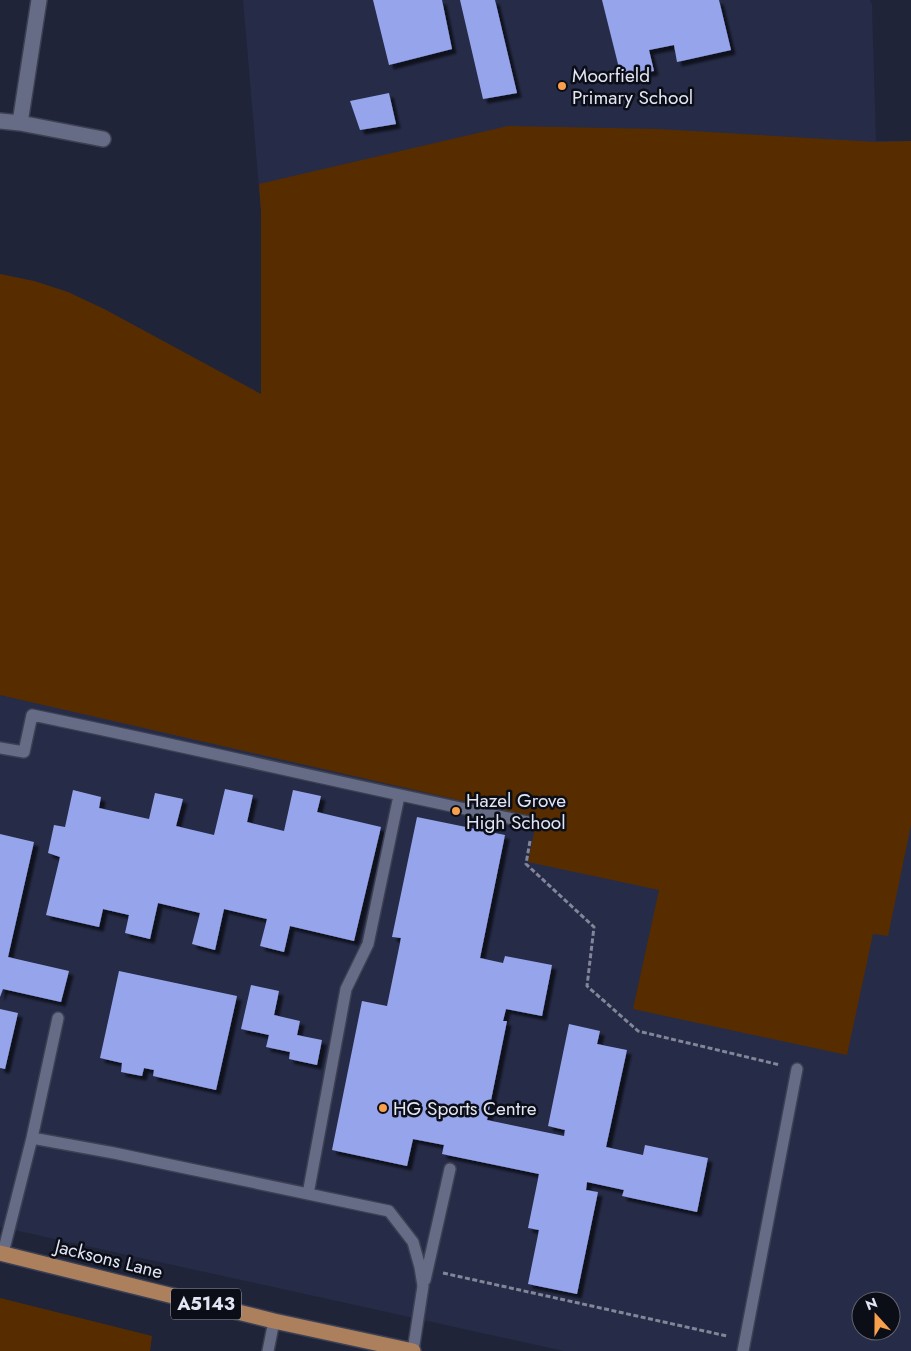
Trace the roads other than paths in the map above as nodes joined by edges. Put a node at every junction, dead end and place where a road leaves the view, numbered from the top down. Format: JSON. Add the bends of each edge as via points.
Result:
{"nodes":[{"id":1,"x":39,"y":0,"type":"edge"},
{"id":2,"x":0,"y":121,"type":"edge"},
{"id":3,"x":20,"y":123,"type":"junction"},
{"id":4,"x":103,"y":138,"type":"dead end"},
{"id":5,"x":0,"y":748,"type":"edge"},
{"id":6,"x":399,"y":796,"type":"junction"},
{"id":7,"x":533,"y":823,"type":"road end"},
{"id":8,"x":58,"y":1018,"type":"dead end"},
{"id":9,"x":797,"y":1069,"type":"road end"},
{"id":10,"x":32,"y":1138,"type":"junction"},
{"id":11,"x":450,"y":1169,"type":"dead end"},
{"id":12,"x":308,"y":1194,"type":"junction"},
{"id":13,"x":1,"y":1253,"type":"edge"},
{"id":14,"x":423,"y":1286,"type":"junction"},
{"id":15,"x":274,"y":1321,"type":"junction"},
{"id":16,"x":744,"y":1346,"type":"edge"},
{"id":17,"x":268,"y":1351,"type":"edge"},
{"id":18,"x":413,"y":1351,"type":"edge"}],
"edges":[{"from":1,"to":3,"type":"street"},
{"from":2,"to":3,"type":"street"},
{"from":3,"to":4,"type":"street"},
{"from":5,"to":6,"type":"lane","via":[[24,752],[32,715],[194,748]]},
{"from":6,"to":7,"type":"lane"},
{"from":6,"to":12,"type":"lane","via":[[368,944],[346,989]]},
{"from":8,"to":10,"type":"lane"},
{"from":9,"to":16,"type":"lane"},
{"from":10,"to":12,"type":"lane"},
{"from":10,"to":13,"type":"lane"},
{"from":11,"to":14,"type":"lane"},
{"from":12,"to":14,"type":"lane","via":[[389,1211],[413,1242]]},
{"from":13,"to":15,"type":"main road","name":"Jacksons Lane","number":"A5143"},
{"from":14,"to":18,"type":"lane"},
{"from":15,"to":17,"type":"lane"},
{"from":15,"to":18,"type":"main road","name":"Jacksons Lane","number":"A5143"}]}
